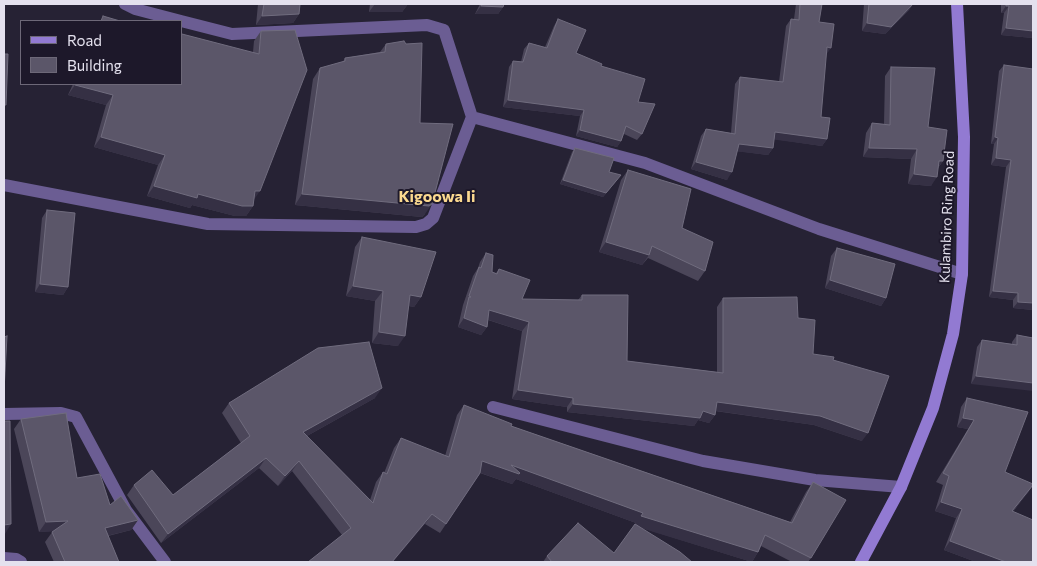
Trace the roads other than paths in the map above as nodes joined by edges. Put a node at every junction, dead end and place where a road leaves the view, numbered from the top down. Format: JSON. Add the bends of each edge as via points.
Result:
{"nodes":[{"id":1,"x":124,"y":4,"type":"edge"},
{"id":2,"x":957,"y":4,"type":"edge"},
{"id":3,"x":177,"y":20,"type":"edge"},
{"id":4,"x":182,"y":21,"type":"edge"},
{"id":5,"x":472,"y":117,"type":"junction"},
{"id":6,"x":4,"y":185,"type":"edge"},
{"id":7,"x":962,"y":274,"type":"junction"},
{"id":8,"x":493,"y":407,"type":"dead end"},
{"id":9,"x":4,"y":414,"type":"edge"},
{"id":10,"x":901,"y":487,"type":"junction"},
{"id":11,"x":4,"y":558,"type":"edge"},
{"id":12,"x":21,"y":562,"type":"edge"},
{"id":13,"x":165,"y":562,"type":"edge"},
{"id":14,"x":861,"y":562,"type":"edge"}],
"edges":[{"from":1,"to":3,"type":"street"},
{"from":2,"to":7,"type":"street","name":"Kulambiro Ring Road","via":[[964,137]]},
{"from":4,"to":5,"type":"street","via":[[232,34],[439,27],[444,30]]},
{"from":5,"to":6,"type":"street","via":[[433,218],[416,227],[208,224]]},
{"from":5,"to":7,"type":"street","via":[[644,163],[819,229]]},
{"from":7,"to":10,"type":"street","name":"Kulambiro Ring Road","via":[[953,334],[935,399]]},
{"from":8,"to":10,"type":"street","via":[[703,461],[814,480]]},
{"from":9,"to":13,"type":"street","via":[[61,413],[76,416],[126,510]]},
{"from":10,"to":14,"type":"street","name":"Kulambiro Ring Road"},
{"from":11,"to":12,"type":"street"}]}
